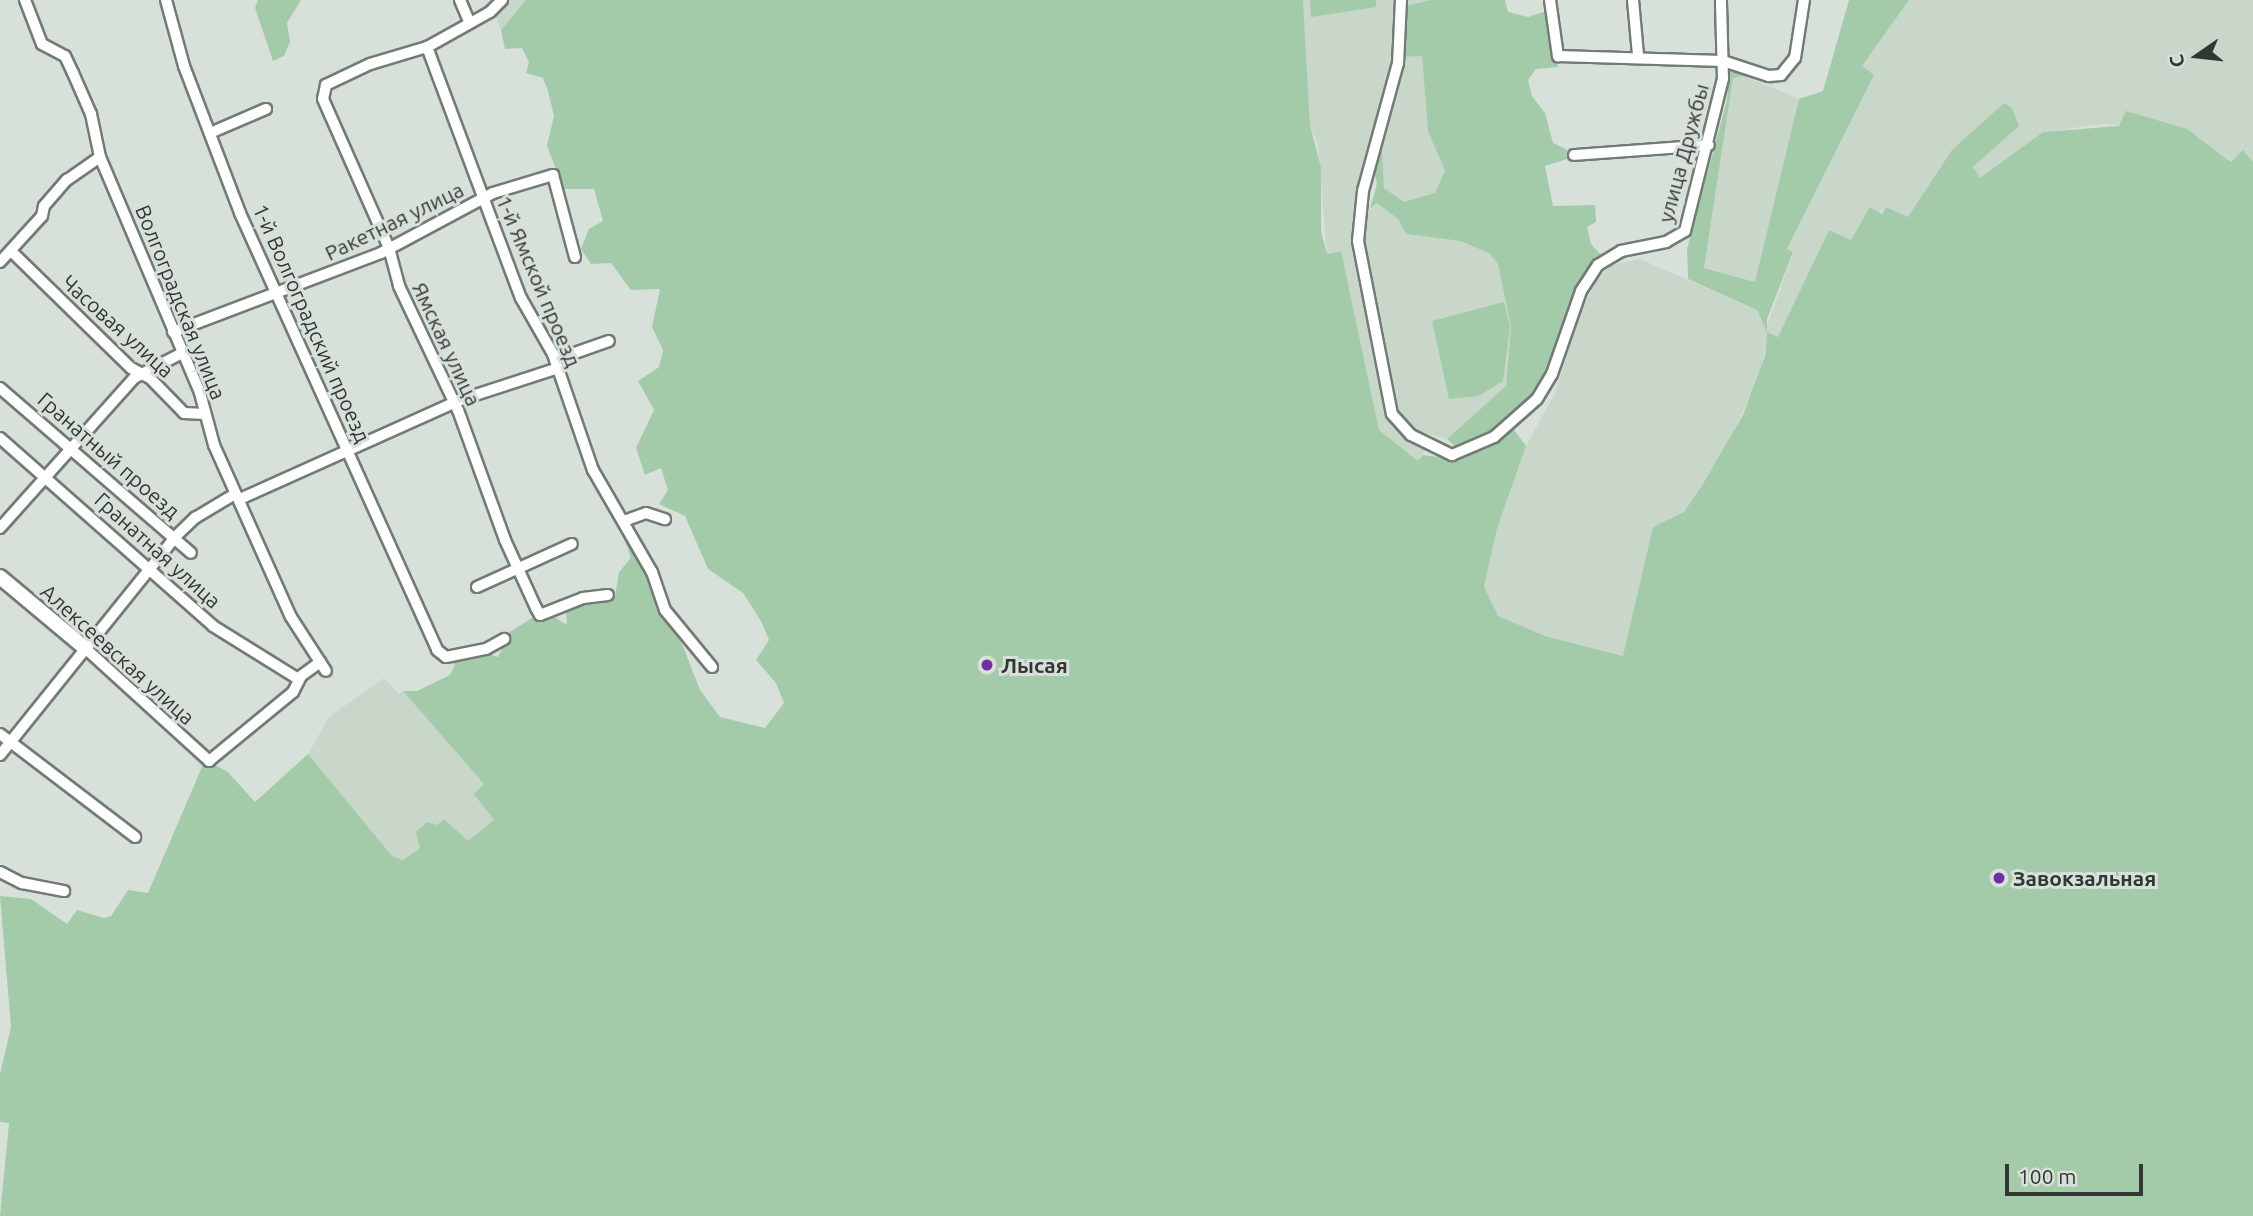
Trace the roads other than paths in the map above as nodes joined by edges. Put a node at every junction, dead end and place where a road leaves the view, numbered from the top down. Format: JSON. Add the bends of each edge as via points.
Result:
{"nodes":[{"id":1,"x":25,"y":0,"type":"edge"},
{"id":2,"x":166,"y":0,"type":"edge"},
{"id":3,"x":460,"y":0,"type":"edge"},
{"id":4,"x":502,"y":0,"type":"edge"},
{"id":5,"x":1401,"y":0,"type":"edge"},
{"id":6,"x":1550,"y":0,"type":"edge"},
{"id":7,"x":1633,"y":0,"type":"edge"},
{"id":8,"x":1721,"y":0,"type":"edge"},
{"id":9,"x":1804,"y":0,"type":"edge"},
{"id":10,"x":470,"y":23,"type":"junction"},
{"id":11,"x":426,"y":47,"type":"junction"},
{"id":12,"x":1638,"y":55,"type":"junction"},
{"id":13,"x":1723,"y":61,"type":"junction"},
{"id":14,"x":265,"y":109,"type":"dead end"},
{"id":15,"x":210,"y":133,"type":"junction"},
{"id":16,"x":1709,"y":145,"type":"junction"},
{"id":17,"x":1574,"y":155,"type":"dead end"},
{"id":18,"x":100,"y":156,"type":"junction"},
{"id":19,"x":483,"y":200,"type":"junction"},
{"id":20,"x":389,"y":248,"type":"junction"},
{"id":21,"x":11,"y":251,"type":"junction"},
{"id":22,"x":575,"y":257,"type":"dead end"},
{"id":23,"x":0,"y":262,"type":"edge"},
{"id":24,"x":274,"y":294,"type":"junction"},
{"id":25,"x":173,"y":332,"type":"junction"},
{"id":26,"x":609,"y":341,"type":"dead end"},
{"id":27,"x":182,"y":352,"type":"junction"},
{"id":28,"x":555,"y":364,"type":"junction"},
{"id":29,"x":141,"y":374,"type":"junction"},
{"id":30,"x":0,"y":388,"type":"edge"},
{"id":31,"x":453,"y":403,"type":"junction"},
{"id":32,"x":205,"y":414,"type":"junction"},
{"id":33,"x":0,"y":438,"type":"edge"},
{"id":34,"x":71,"y":447,"type":"junction"},
{"id":35,"x":350,"y":451,"type":"junction"},
{"id":36,"x":46,"y":476,"type":"junction"},
{"id":37,"x":238,"y":496,"type":"junction"},
{"id":38,"x":665,"y":519,"type":"dead end"},
{"id":39,"x":624,"y":521,"type":"junction"},
{"id":40,"x":0,"y":528,"type":"edge"},
{"id":41,"x":175,"y":537,"type":"junction"},
{"id":42,"x":572,"y":544,"type":"dead end"},
{"id":43,"x":191,"y":553,"type":"dead end"},
{"id":44,"x":519,"y":568,"type":"junction"},
{"id":45,"x":152,"y":570,"type":"junction"},
{"id":46,"x":0,"y":577,"type":"edge"},
{"id":47,"x":477,"y":587,"type":"dead end"},
{"id":48,"x":608,"y":595,"type":"dead end"},
{"id":49,"x":504,"y":639,"type":"dead end"},
{"id":50,"x":85,"y":648,"type":"junction"},
{"id":51,"x":712,"y":667,"type":"dead end"},
{"id":52,"x":298,"y":679,"type":"junction"},
{"id":53,"x":0,"y":734,"type":"edge"},
{"id":54,"x":11,"y":741,"type":"junction"},
{"id":55,"x":0,"y":755,"type":"edge"},
{"id":56,"x":135,"y":837,"type":"dead end"},
{"id":57,"x":0,"y":872,"type":"edge"},
{"id":58,"x":64,"y":891,"type":"dead end"}],
"edges":[{"from":1,"to":18,"type":"street","name":"Волгоградская улица","via":[[42,44],[65,56],[73,72],[91,114]]},
{"from":2,"to":15,"type":"street","name":"1-й Волгоградский проезд","via":[[184,66]]},
{"from":3,"to":10,"type":"street"},
{"from":4,"to":10,"type":"street"},
{"from":5,"to":16,"type":"street","name":"улица Дружбы","via":[[1398,63],[1357,227],[1397,424],[1444,455],[1464,452],[1507,427],[1538,399],[1552,374],[1577,299],[1604,260],[1621,251],[1666,242],[1685,231]]},
{"from":6,"to":12,"type":"street","via":[[1558,56]]},
{"from":7,"to":12,"type":"street"},
{"from":8,"to":13,"type":"street","name":"улица Дружбы"},
{"from":9,"to":13,"type":"street","via":[[1802,33],[1790,68],[1769,76]]},
{"from":10,"to":11,"type":"street"},
{"from":11,"to":19,"type":"street","name":"1-й Ямской проезд"},
{"from":11,"to":20,"type":"street","name":"Ямская улица","via":[[370,64],[323,89],[326,112]]},
{"from":12,"to":13,"type":"street"},
{"from":13,"to":16,"type":"street","name":"улица Дружбы"},
{"from":14,"to":15,"type":"street"},
{"from":15,"to":24,"type":"street","name":"1-й Волгоградский проезд"},
{"from":16,"to":17,"type":"street"},
{"from":18,"to":21,"type":"street","via":[[67,180]]},
{"from":18,"to":25,"type":"street","name":"Волгоградская улица"},
{"from":19,"to":20,"type":"street","name":"Ракетная улица"},
{"from":19,"to":22,"type":"street","name":"Ракетная улица","via":[[553,175]]},
{"from":19,"to":28,"type":"street","name":"1-й Ямской проезд","via":[[522,298]]},
{"from":20,"to":24,"type":"street","name":"Ракетная улица"},
{"from":20,"to":31,"type":"street","name":"Ямская улица","via":[[399,286]]},
{"from":21,"to":23,"type":"street"},
{"from":21,"to":29,"type":"street","name":"Часовая улица"},
{"from":24,"to":25,"type":"street","name":"Ракетная улица"},
{"from":24,"to":35,"type":"street","name":"1-й Волгоградский проезд"},
{"from":25,"to":27,"type":"street","name":"Волгоградская улица"},
{"from":26,"to":28,"type":"street"},
{"from":27,"to":29,"type":"street"},
{"from":27,"to":32,"type":"street","name":"Волгоградская улица"},
{"from":28,"to":31,"type":"street"},
{"from":28,"to":39,"type":"street","name":"1-й Ямской проезд","via":[[593,470]]},
{"from":29,"to":32,"type":"street","name":"Часовая улица","via":[[184,413]]},
{"from":29,"to":34,"type":"street"},
{"from":30,"to":34,"type":"street","name":"Гранатный проезд"},
{"from":31,"to":35,"type":"street"},
{"from":31,"to":44,"type":"street","name":"Ямская улица"},
{"from":32,"to":37,"type":"street","name":"Волгоградская улица"},
{"from":33,"to":36,"type":"street","name":"Гранатная улица"},
{"from":34,"to":36,"type":"street"},
{"from":34,"to":41,"type":"street","name":"Гранатный проезд"},
{"from":35,"to":37,"type":"street"},
{"from":35,"to":49,"type":"street","name":"1-й Волгоградский проезд","via":[[441,657],[486,649]]},
{"from":36,"to":40,"type":"street"},
{"from":36,"to":45,"type":"street","name":"Гранатная улица"},
{"from":37,"to":41,"type":"street","via":[[195,518]]},
{"from":37,"to":52,"type":"street","name":"Волгоградская улица","via":[[291,617],[323,666]]},
{"from":38,"to":39,"type":"street","via":[[646,513]]},
{"from":39,"to":51,"type":"street","name":"1-й Ямской проезд","via":[[652,572],[666,610]]},
{"from":41,"to":43,"type":"street","name":"Гранатный проезд"},
{"from":41,"to":45,"type":"street"},
{"from":42,"to":44,"type":"street"},
{"from":44,"to":47,"type":"street"},
{"from":44,"to":48,"type":"street","name":"Ямская улица","via":[[540,615],[583,598]]},
{"from":45,"to":50,"type":"street"},
{"from":45,"to":52,"type":"street","name":"Гранатная улица","via":[[213,626]]},
{"from":46,"to":50,"type":"street","name":"Алексеевская улица"},
{"from":50,"to":52,"type":"street","name":"Алексеевская улица","via":[[209,761],[293,692]]},
{"from":50,"to":54,"type":"street"},
{"from":53,"to":54,"type":"street"},
{"from":54,"to":55,"type":"street"},
{"from":54,"to":56,"type":"street"},
{"from":57,"to":58,"type":"street","via":[[22,883]]}]}
